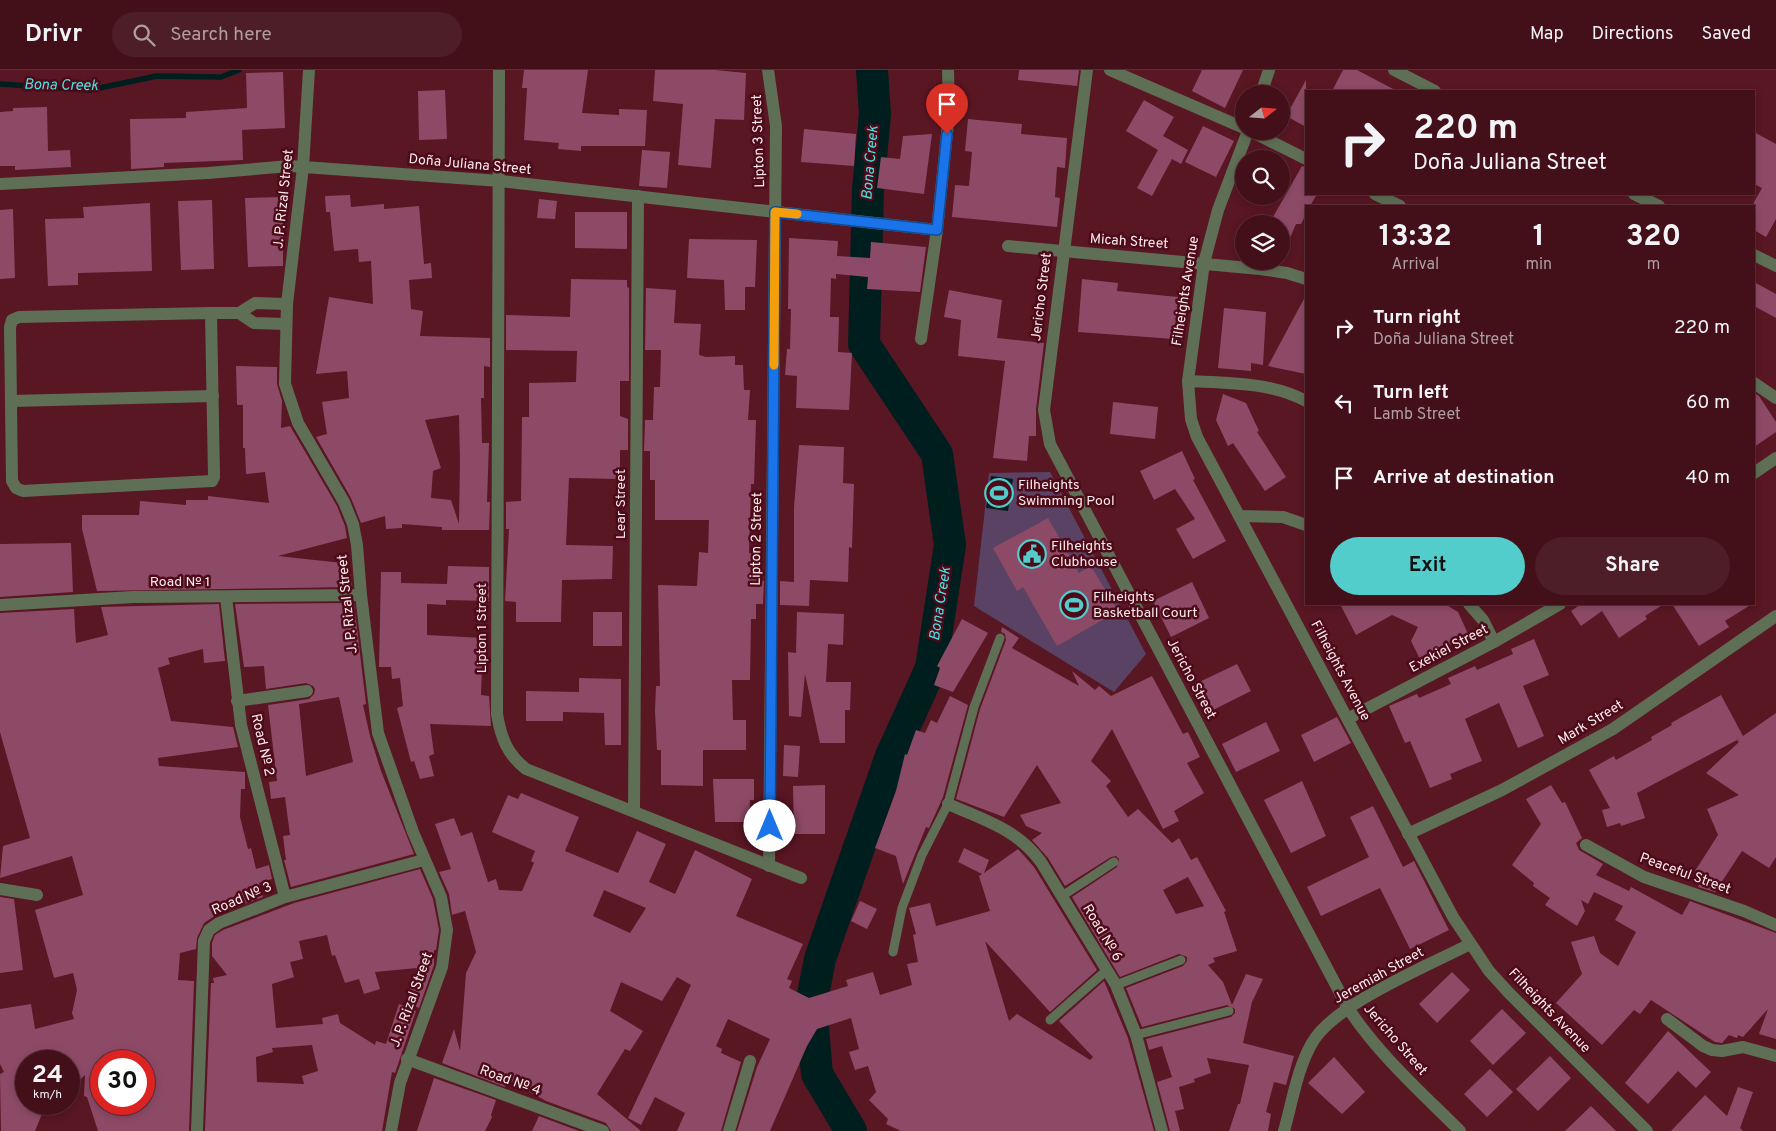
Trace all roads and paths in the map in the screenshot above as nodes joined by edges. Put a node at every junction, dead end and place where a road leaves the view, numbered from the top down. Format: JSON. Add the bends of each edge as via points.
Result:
{"nodes":[{"id":1,"x":309,"y":70,"type":"edge"},
{"id":2,"x":499,"y":70,"type":"edge"},
{"id":3,"x":768,"y":70,"type":"edge"},
{"id":4,"x":948,"y":70,"type":"edge"},
{"id":5,"x":1087,"y":70,"type":"edge"},
{"id":6,"x":1110,"y":70,"type":"edge"},
{"id":7,"x":1269,"y":70,"type":"edge"},
{"id":8,"x":1394,"y":70,"type":"edge"},
{"id":9,"x":1264,"y":85,"type":"edge"},
{"id":10,"x":1433,"y":90,"type":"edge"},
{"id":11,"x":1235,"y":124,"type":"edge"},
{"id":12,"x":1245,"y":140,"type":"edge"},
{"id":13,"x":1267,"y":140,"type":"edge"},
{"id":14,"x":1305,"y":159,"type":"edge"},
{"id":15,"x":303,"y":167,"type":"junction"},
{"id":16,"x":500,"y":181,"type":"junction"},
{"id":17,"x":0,"y":184,"type":"edge"},
{"id":18,"x":1378,"y":195,"type":"edge"},
{"id":19,"x":1636,"y":195,"type":"edge"},
{"id":20,"x":638,"y":196,"type":"junction"},
{"id":21,"x":1398,"y":205,"type":"edge"},
{"id":22,"x":1657,"y":205,"type":"edge"},
{"id":23,"x":775,"y":212,"type":"junction"},
{"id":24,"x":937,"y":230,"type":"junction"},
{"id":25,"x":1008,"y":246,"type":"dead end"},
{"id":26,"x":1062,"y":252,"type":"junction"},
{"id":27,"x":1755,"y":256,"type":"edge"},
{"id":28,"x":1204,"y":263,"type":"junction"},
{"id":29,"x":1776,"y":266,"type":"edge"},
{"id":30,"x":1305,"y":279,"type":"edge"},
{"id":31,"x":287,"y":304,"type":"junction"},
{"id":32,"x":211,"y":313,"type":"junction"},
{"id":33,"x":239,"y":313,"type":"junction"},
{"id":34,"x":286,"y":324,"type":"junction"},
{"id":35,"x":920,"y":339,"type":"dead end"},
{"id":36,"x":1188,"y":381,"type":"junction"},
{"id":37,"x":1755,"y":384,"type":"edge"},
{"id":38,"x":213,"y":396,"type":"junction"},
{"id":39,"x":1776,"y":398,"type":"edge"},
{"id":40,"x":1305,"y":400,"type":"edge"},
{"id":41,"x":11,"y":401,"type":"junction"},
{"id":42,"x":1776,"y":458,"type":"edge"},
{"id":43,"x":1755,"y":472,"type":"edge"},
{"id":44,"x":1238,"y":516,"type":"junction"},
{"id":45,"x":1305,"y":525,"type":"edge"},
{"id":46,"x":361,"y":595,"type":"junction"},
{"id":47,"x":226,"y":597,"type":"junction"},
{"id":48,"x":0,"y":605,"type":"edge"},
{"id":49,"x":1470,"y":605,"type":"edge"},
{"id":50,"x":1558,"y":605,"type":"edge"},
{"id":51,"x":1776,"y":616,"type":"edge"},
{"id":52,"x":1000,"y":638,"type":"dead end"},
{"id":53,"x":1494,"y":642,"type":"junction"},
{"id":54,"x":306,"y":691,"type":"dead end"},
{"id":55,"x":237,"y":701,"type":"junction"},
{"id":56,"x":1349,"y":718,"type":"junction"},
{"id":57,"x":948,"y":804,"type":"junction"},
{"id":58,"x":634,"y":811,"type":"junction"},
{"id":59,"x":1408,"y":834,"type":"junction"},
{"id":60,"x":1586,"y":845,"type":"dead end"},
{"id":61,"x":424,"y":860,"type":"junction"},
{"id":62,"x":1114,"y":862,"type":"dead end"},
{"id":63,"x":770,"y":866,"type":"junction"},
{"id":64,"x":801,"y":878,"type":"dead end"},
{"id":65,"x":0,"y":889,"type":"edge"},
{"id":66,"x":37,"y":895,"type":"dead end"},
{"id":67,"x":1062,"y":896,"type":"junction"},
{"id":68,"x":285,"y":897,"type":"junction"},
{"id":69,"x":1776,"y":925,"type":"edge"},
{"id":70,"x":1470,"y":944,"type":"junction"},
{"id":71,"x":893,"y":952,"type":"dead end"},
{"id":72,"x":1181,"y":960,"type":"dead end"},
{"id":73,"x":1107,"y":970,"type":"junction"},
{"id":74,"x":1116,"y":985,"type":"junction"},
{"id":75,"x":1348,"y":1008,"type":"junction"},
{"id":76,"x":1229,"y":1011,"type":"dead end"},
{"id":77,"x":1667,"y":1019,"type":"dead end"},
{"id":78,"x":1050,"y":1020,"type":"dead end"},
{"id":79,"x":1136,"y":1035,"type":"junction"},
{"id":80,"x":1776,"y":1056,"type":"edge"},
{"id":81,"x":406,"y":1059,"type":"junction"},
{"id":82,"x":750,"y":1061,"type":"dead end"},
{"id":83,"x":197,"y":1131,"type":"edge"},
{"id":84,"x":391,"y":1131,"type":"edge"},
{"id":85,"x":603,"y":1131,"type":"edge"},
{"id":86,"x":729,"y":1131,"type":"edge"},
{"id":87,"x":1162,"y":1131,"type":"edge"},
{"id":88,"x":1284,"y":1131,"type":"edge"},
{"id":89,"x":1460,"y":1131,"type":"edge"},
{"id":90,"x":1647,"y":1131,"type":"edge"}],
"edges":[{"from":1,"to":15,"type":"street","name":"J. P. Rizal Street"},
{"from":2,"to":16,"type":"street"},
{"from":3,"to":23,"type":"street","name":"Lipton 3 Street","via":[[776,126]]},
{"from":4,"to":24,"type":"street","via":[[949,114]]},
{"from":5,"to":26,"type":"street","name":"Jericho Street"},
{"from":6,"to":11,"type":"street"},
{"from":7,"to":9,"type":"street"},
{"from":8,"to":10,"type":"street"},
{"from":12,"to":28,"type":"street","name":"Filheights Avenue","via":[[1218,210]]},
{"from":13,"to":14,"type":"street"},
{"from":15,"to":16,"type":"street","name":"Doña Juliana Street"},
{"from":15,"to":17,"type":"street","name":"Doña Juliana Street"},
{"from":15,"to":31,"type":"street","name":"J. P. Rizal Street"},
{"from":16,"to":20,"type":"street","name":"Doña Juliana Street"},
{"from":16,"to":58,"type":"street","name":"Lipton 1 Street","via":[[497,714],[500,731],[505,746],[526,769]]},
{"from":18,"to":21,"type":"street"},
{"from":19,"to":22,"type":"street"},
{"from":20,"to":23,"type":"street","name":"Doña Juliana Street"},
{"from":20,"to":58,"type":"street","name":"Lear Street"},
{"from":23,"to":24,"type":"street","name":"Doña Juliana Street"},
{"from":23,"to":63,"type":"street","name":"Lipton 2 Street"},
{"from":24,"to":35,"type":"street"},
{"from":25,"to":26,"type":"street","name":"Micah Street"},
{"from":26,"to":28,"type":"street","name":"Micah Street"},
{"from":26,"to":75,"type":"street","name":"Jericho Street","via":[[1044,410],[1050,444]]},
{"from":27,"to":29,"type":"street"},
{"from":28,"to":30,"type":"street","name":"Micah Street","via":[[1278,271]]},
{"from":28,"to":36,"type":"street","name":"Filheights Avenue"},
{"from":31,"to":33,"type":"street","via":[[255,303]]},
{"from":31,"to":34,"type":"street","name":"J. P. Rizal Street"},
{"from":32,"to":33,"type":"street"},
{"from":32,"to":38,"type":"street"},
{"from":32,"to":41,"type":"street","via":[[19,317],[12,320]]},
{"from":33,"to":34,"type":"street","via":[[254,323]]},
{"from":34,"to":46,"type":"street","name":"J. P. Rizal Street","via":[[284,376],[290,403],[298,423],[344,502],[357,545]]},
{"from":36,"to":40,"type":"street","via":[[1258,385]]},
{"from":36,"to":44,"type":"street","name":"Filheights Avenue","via":[[1191,419]]},
{"from":37,"to":39,"type":"street"},
{"from":38,"to":41,"type":"street"},
{"from":38,"to":41,"type":"street","via":[[212,482],[23,491],[12,481]]},
{"from":42,"to":43,"type":"street"},
{"from":44,"to":45,"type":"street","via":[[1283,516]]},
{"from":44,"to":56,"type":"street","name":"Filheights Avenue"},
{"from":46,"to":47,"type":"street","name":"Road № 1"},
{"from":46,"to":61,"type":"street","name":"J. P. Rizal Street","via":[[378,733]]},
{"from":47,"to":48,"type":"street","name":"Road № 1","via":[[133,597]]},
{"from":47,"to":55,"type":"street","name":"Road № 2"},
{"from":49,"to":53,"type":"street","via":[[1483,620]]},
{"from":50,"to":53,"type":"street","name":"Exekiel Street"},
{"from":51,"to":59,"type":"street","name":"Mark Street","via":[[1613,729],[1502,790]]},
{"from":52,"to":57,"type":"lane","via":[[974,707]]},
{"from":53,"to":56,"type":"street","name":"Exekiel Street"},
{"from":54,"to":55,"type":"street"},
{"from":55,"to":68,"type":"street","name":"Road № 2"},
{"from":56,"to":59,"type":"street","name":"Filheights Avenue"},
{"from":57,"to":67,"type":"street","name":"Road № 6","via":[[1016,835],[1030,847]]},
{"from":57,"to":71,"type":"lane","via":[[922,855],[902,908]]},
{"from":58,"to":63,"type":"street","name":"Lipton 1 Street"},
{"from":59,"to":70,"type":"street","name":"Filheights Avenue"},
{"from":60,"to":69,"type":"street","name":"Peaceful Street","via":[[1644,877]]},
{"from":61,"to":68,"type":"street","name":"Road № 3"},
{"from":61,"to":81,"type":"street","name":"J. P. Rizal Street","via":[[441,897],[447,930],[446,948],[442,967]]},
{"from":62,"to":67,"type":"lane"},
{"from":63,"to":64,"type":"street","name":"Lipton 1 Street"},
{"from":65,"to":66,"type":"street"},
{"from":67,"to":73,"type":"street","name":"Road № 6"},
{"from":68,"to":83,"type":"street","name":"Road № 3","via":[[219,923],[209,930],[204,940]]},
{"from":70,"to":75,"type":"street","name":"Jeremiah Street"},
{"from":70,"to":90,"type":"street","name":"Filheights Avenue","via":[[1509,993]]},
{"from":72,"to":74,"type":"lane"},
{"from":73,"to":74,"type":"street","name":"Road № 6"},
{"from":73,"to":78,"type":"lane"},
{"from":74,"to":79,"type":"street","name":"Road № 6"},
{"from":75,"to":88,"type":"street","name":"Jeremiah Street","via":[[1325,1025],[1312,1043]]},
{"from":75,"to":89,"type":"street","name":"Jericho Street","via":[[1384,1055]]},
{"from":76,"to":79,"type":"lane"},
{"from":77,"to":80,"type":"street","via":[[1712,1050],[1742,1047]]},
{"from":79,"to":87,"type":"street","name":"Road № 6"},
{"from":81,"to":84,"type":"street","name":"J. P. Rizal Street"},
{"from":81,"to":85,"type":"street","name":"Road № 4"},
{"from":82,"to":86,"type":"street"}]}
